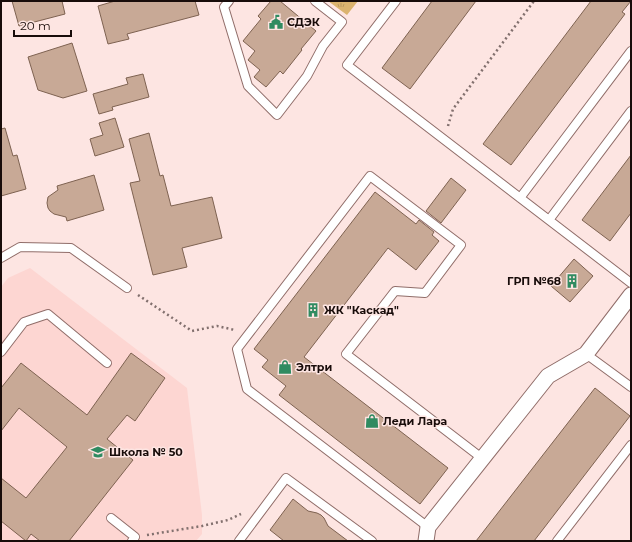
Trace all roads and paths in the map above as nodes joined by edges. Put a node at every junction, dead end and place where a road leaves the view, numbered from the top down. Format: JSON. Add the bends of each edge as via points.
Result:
{"nodes":[{"id":1,"x":230,"y":1,"type":"edge"},
{"id":2,"x":315,"y":1,"type":"edge"},
{"id":3,"x":396,"y":1,"type":"edge"},
{"id":4,"x":534,"y":1,"type":"edge"},
{"id":5,"x":631,"y":51,"type":"edge"},
{"id":6,"x":631,"y":111,"type":"edge"},
{"id":7,"x":447,"y":129,"type":"dead end"},
{"id":8,"x":520,"y":198,"type":"junction"},
{"id":9,"x":549,"y":220,"type":"junction"},
{"id":10,"x":1,"y":258,"type":"edge"},
{"id":11,"x":631,"y":283,"type":"edge"},
{"id":12,"x":128,"y":288,"type":"joint"},
{"id":13,"x":631,"y":295,"type":"edge"},
{"id":14,"x":250,"y":333,"type":"junction"},
{"id":15,"x":1,"y":352,"type":"edge"},
{"id":16,"x":586,"y":354,"type":"junction"},
{"id":17,"x":107,"y":363,"type":"dead end"},
{"id":18,"x":631,"y":387,"type":"edge"},
{"id":19,"x":631,"y":445,"type":"edge"},
{"id":20,"x":483,"y":459,"type":"junction"},
{"id":21,"x":260,"y":512,"type":"junction"},
{"id":22,"x":111,"y":518,"type":"dead end"},
{"id":23,"x":427,"y":534,"type":"edge"},
{"id":24,"x":133,"y":539,"type":"edge"},
{"id":25,"x":239,"y":541,"type":"edge"},
{"id":26,"x":372,"y":541,"type":"edge"},
{"id":27,"x":557,"y":541,"type":"edge"}],
"edges":[{"from":1,"to":2,"type":"lane","via":[[224,7],[248,86],[277,115],[307,76],[323,46],[342,22]]},
{"from":3,"to":8,"type":"lane","via":[[347,65]]},
{"from":4,"to":7,"type":"path","via":[[453,109]]},
{"from":5,"to":8,"type":"lane"},
{"from":6,"to":9,"type":"lane"},
{"from":8,"to":9,"type":"lane"},
{"from":9,"to":11,"type":"lane"},
{"from":10,"to":12,"type":"lane","via":[[20,247],[71,248]]},
{"from":12,"to":14,"type":"path","via":[[192,331],[217,326]]},
{"from":13,"to":16,"type":"street"},
{"from":14,"to":20,"type":"lane","via":[[370,176],[461,245],[425,293],[395,291],[346,354]]},
{"from":14,"to":23,"type":"lane","via":[[237,349],[247,389]]},
{"from":15,"to":17,"type":"lane","via":[[24,322],[48,314]]},
{"from":16,"to":18,"type":"lane"},
{"from":16,"to":20,"type":"street","via":[[548,376]]},
{"from":19,"to":27,"type":"lane"},
{"from":20,"to":23,"type":"street"},
{"from":21,"to":24,"type":"path","via":[[248,510],[221,522]]},
{"from":21,"to":25,"type":"lane"},
{"from":21,"to":26,"type":"lane","via":[[286,478]]},
{"from":22,"to":24,"type":"lane"}]}
